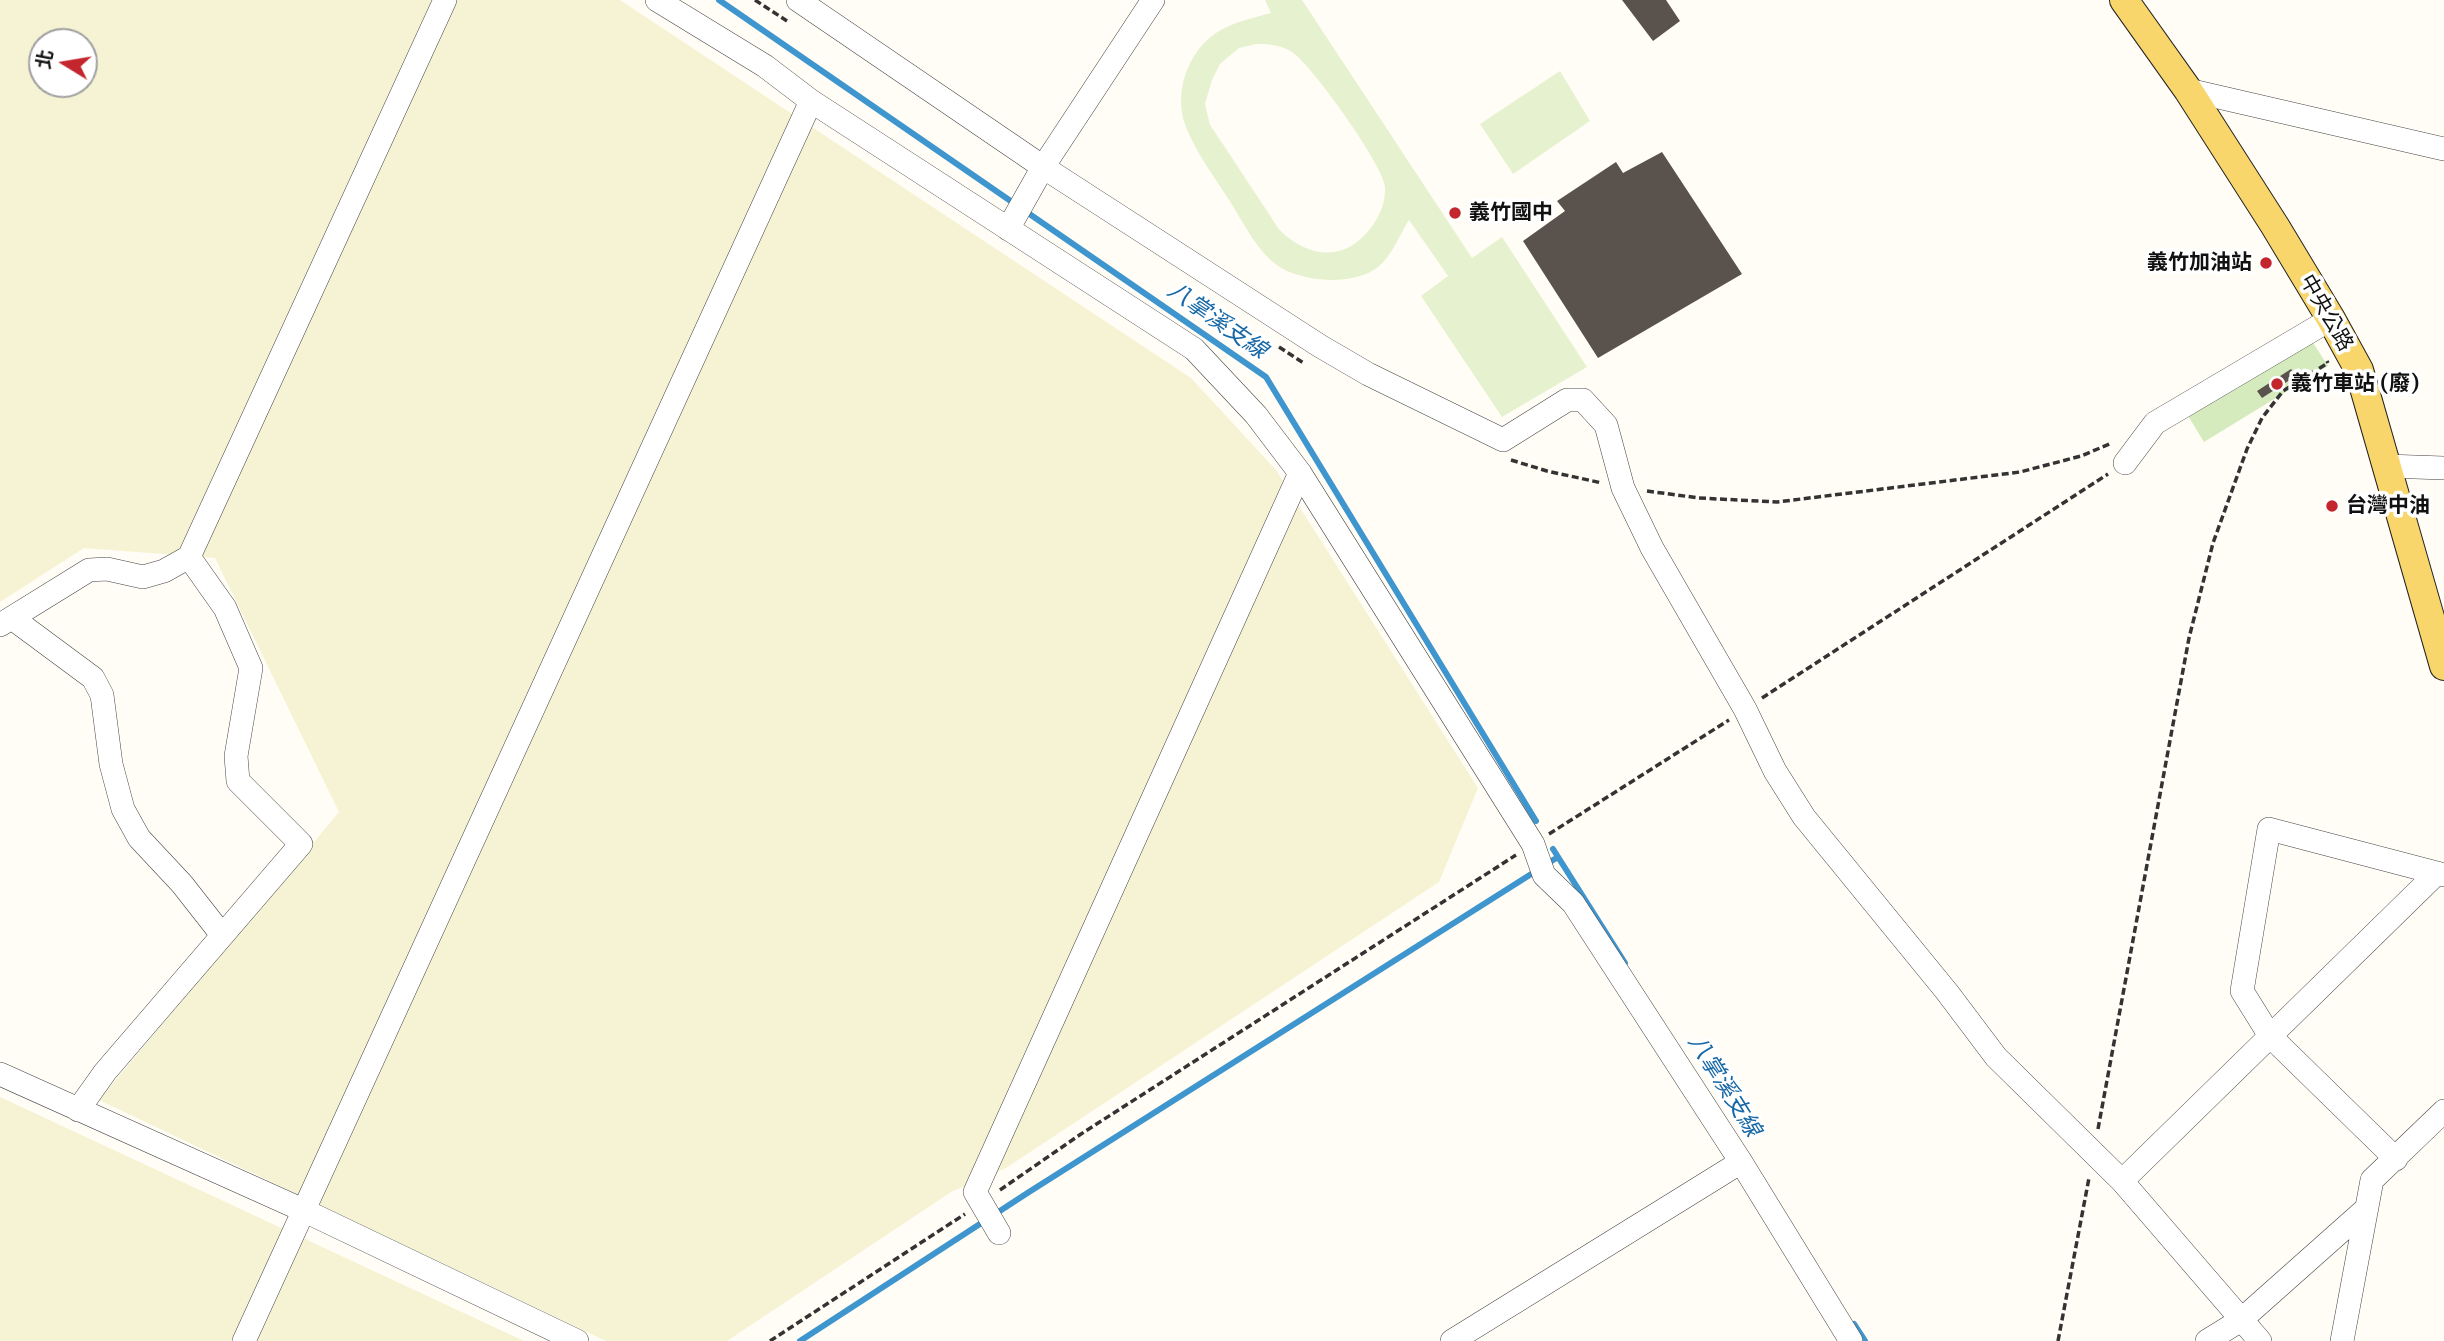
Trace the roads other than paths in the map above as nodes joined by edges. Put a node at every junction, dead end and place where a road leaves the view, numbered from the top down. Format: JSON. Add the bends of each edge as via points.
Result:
{"nodes":[{"id":1,"x":445,"y":0,"type":"edge"},
{"id":2,"x":657,"y":0,"type":"edge"},
{"id":3,"x":798,"y":0,"type":"edge"},
{"id":4,"x":1153,"y":0,"type":"edge"},
{"id":5,"x":2123,"y":0,"type":"edge"},
{"id":6,"x":2188,"y":90,"type":"junction"},
{"id":7,"x":811,"y":101,"type":"junction"},
{"id":8,"x":2444,"y":149,"type":"edge"},
{"id":9,"x":1043,"y":167,"type":"junction"},
{"id":10,"x":1011,"y":223,"type":"junction"},
{"id":11,"x":2320,"y":325,"type":"junction"},
{"id":12,"x":2125,"y":463,"type":"road end"},
{"id":13,"x":2386,"y":466,"type":"junction"},
{"id":14,"x":2444,"y":468,"type":"edge"},
{"id":15,"x":1300,"y":472,"type":"junction"},
{"id":16,"x":189,"y":557,"type":"junction"},
{"id":17,"x":6,"y":622,"type":"edge"},
{"id":18,"x":2444,"y":666,"type":"edge"},
{"id":19,"x":2440,"y":874,"type":"edge"},
{"id":20,"x":222,"y":935,"type":"junction"},
{"id":21,"x":2270,"y":1035,"type":"junction"},
{"id":22,"x":0,"y":1074,"type":"edge"},
{"id":23,"x":78,"y":1110,"type":"junction"},
{"id":24,"x":2444,"y":1111,"type":"edge"},
{"id":25,"x":2396,"y":1159,"type":"junction"},
{"id":26,"x":1741,"y":1161,"type":"junction"},
{"id":27,"x":2122,"y":1181,"type":"junction"},
{"id":28,"x":2367,"y":1208,"type":"junction"},
{"id":29,"x":305,"y":1211,"type":"junction"},
{"id":30,"x":989,"y":1218,"type":"road end"},
{"id":31,"x":2241,"y":1320,"type":"junction"},
{"id":32,"x":244,"y":1341,"type":"edge"},
{"id":33,"x":577,"y":1341,"type":"edge"},
{"id":34,"x":1452,"y":1341,"type":"edge"},
{"id":35,"x":1852,"y":1341,"type":"edge"},
{"id":36,"x":2207,"y":1341,"type":"edge"},
{"id":37,"x":2260,"y":1341,"type":"edge"},
{"id":38,"x":2342,"y":1341,"type":"edge"}],
"edges":[{"from":1,"to":16,"type":"street"},
{"from":2,"to":7,"type":"street","via":[[765,66]]},
{"from":3,"to":9,"type":"street"},
{"from":4,"to":9,"type":"street"},
{"from":5,"to":6,"type":"main road","name":"中央公路"},
{"from":6,"to":8,"type":"street"},
{"from":6,"to":11,"type":"main road","name":"中央公路"},
{"from":7,"to":10,"type":"street"},
{"from":7,"to":29,"type":"street"},
{"from":9,"to":10,"type":"street"},
{"from":9,"to":27,"type":"street","via":[[1320,346],[1503,440],[1566,400],[1583,400],[1606,425],[1629,502],[1652,548],[1804,817],[1996,1057]]},
{"from":10,"to":15,"type":"street","via":[[1194,349],[1256,415]]},
{"from":11,"to":12,"type":"street","via":[[2155,423]]},
{"from":11,"to":13,"type":"main road","name":"中央公路","via":[[2359,370]]},
{"from":13,"to":14,"type":"street"},
{"from":13,"to":18,"type":"main road","name":"中央公路"},
{"from":15,"to":26,"type":"street","via":[[1535,848],[1544,875],[1573,903]]},
{"from":15,"to":30,"type":"street","via":[[975,1192]]},
{"from":16,"to":17,"type":"street","via":[[143,577],[89,570]]},
{"from":16,"to":20,"type":"street","via":[[225,608],[251,668],[236,756],[238,781],[301,845]]},
{"from":17,"to":20,"type":"street","via":[[93,678],[102,695],[111,764],[123,809],[139,838]]},
{"from":19,"to":21,"type":"street"},
{"from":19,"to":21,"type":"street","via":[[2269,829],[2242,991]]},
{"from":20,"to":23,"type":"street"},
{"from":21,"to":25,"type":"street"},
{"from":21,"to":27,"type":"street"},
{"from":22,"to":23,"type":"street"},
{"from":23,"to":29,"type":"street"},
{"from":24,"to":25,"type":"street"},
{"from":25,"to":28,"type":"street","via":[[2372,1180]]},
{"from":26,"to":34,"type":"street"},
{"from":26,"to":35,"type":"street"},
{"from":27,"to":31,"type":"street"},
{"from":28,"to":31,"type":"street"},
{"from":28,"to":38,"type":"street"},
{"from":29,"to":32,"type":"street"},
{"from":29,"to":33,"type":"street"},
{"from":31,"to":36,"type":"street"},
{"from":31,"to":37,"type":"street"}]}
